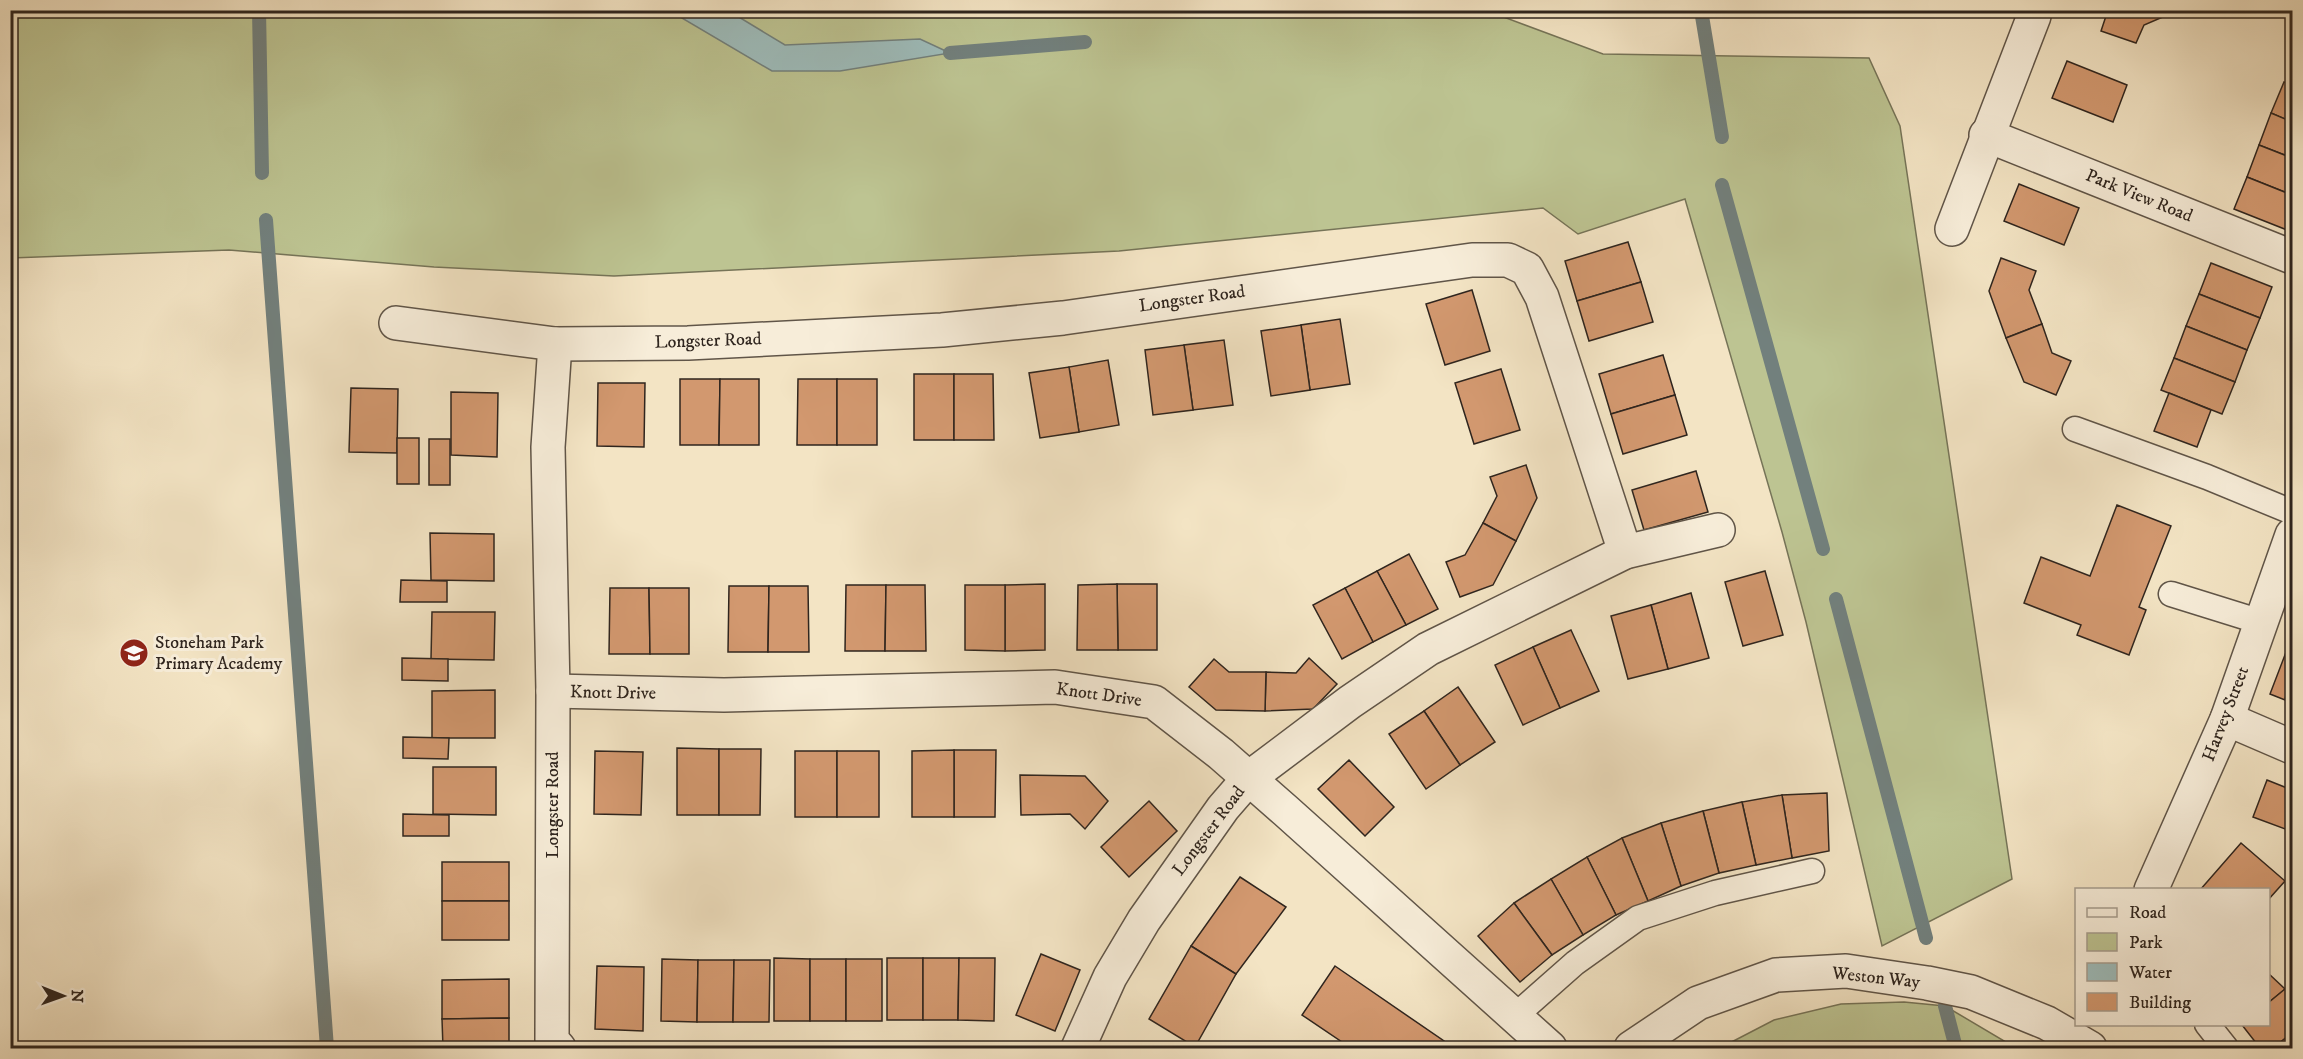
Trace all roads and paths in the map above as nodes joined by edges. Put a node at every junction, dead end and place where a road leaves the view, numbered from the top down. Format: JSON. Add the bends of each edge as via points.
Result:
{"nodes":[{"id":1,"x":2034,"y":16,"type":"dead end"},
{"id":2,"x":1986,"y":135,"type":"junction"},
{"id":3,"x":1952,"y":229,"type":"dead end"},
{"id":4,"x":2292,"y":257,"type":"edge"},
{"id":5,"x":396,"y":323,"type":"dead end"},
{"id":6,"x":555,"y":344,"type":"junction"},
{"id":7,"x":2075,"y":429,"type":"dead end"},
{"id":8,"x":2292,"y":512,"type":"edge"},
{"id":9,"x":1718,"y":530,"type":"dead end"},
{"id":10,"x":2292,"y":535,"type":"edge"},
{"id":11,"x":1625,"y":552,"type":"junction"},
{"id":12,"x":2171,"y":594,"type":"dead end"},
{"id":13,"x":2261,"y":622,"type":"junction"},
{"id":14,"x":553,"y":691,"type":"junction"},
{"id":15,"x":2227,"y":719,"type":"junction"},
{"id":16,"x":2292,"y":747,"type":"edge"},
{"id":17,"x":1249,"y":778,"type":"junction"},
{"id":18,"x":1812,"y":871,"type":"dead end"},
{"id":19,"x":2152,"y":888,"type":"edge"},
{"id":20,"x":1515,"y":1016,"type":"junction"},
{"id":21,"x":2209,"y":1026,"type":"edge"},
{"id":22,"x":2091,"y":1039,"type":"edge"},
{"id":23,"x":560,"y":1048,"type":"edge"},
{"id":24,"x":1078,"y":1048,"type":"edge"},
{"id":25,"x":1550,"y":1048,"type":"edge"},
{"id":26,"x":1631,"y":1048,"type":"edge"},
{"id":27,"x":2226,"y":1048,"type":"edge"}],
"edges":[{"from":1,"to":2,"type":"street"},
{"from":2,"to":3,"type":"street"},
{"from":2,"to":4,"type":"street","name":"Park View Road"},
{"from":5,"to":6,"type":"street","name":"Longster Road"},
{"from":6,"to":11,"type":"street","name":"Longster Road","via":[[688,343],[942,330],[1063,318],[1472,260],[1508,260],[1527,269],[1542,297]]},
{"from":6,"to":14,"type":"street","name":"Longster Road","via":[[548,447]]},
{"from":7,"to":8,"type":"lane"},
{"from":9,"to":11,"type":"street","name":"Longster Road"},
{"from":10,"to":13,"type":"street","name":"Harvey Street"},
{"from":11,"to":17,"type":"street","name":"Longster Road","via":[[1428,649]]},
{"from":12,"to":13,"type":"lane"},
{"from":13,"to":15,"type":"street","name":"Harvey Street"},
{"from":14,"to":17,"type":"street","name":"Knott Drive","via":[[724,695],[1055,687],[1154,702]]},
{"from":14,"to":23,"type":"street","name":"Longster Road","via":[[552,1040]]},
{"from":15,"to":16,"type":"street"},
{"from":15,"to":19,"type":"street","name":"Harvey Street"},
{"from":17,"to":20,"type":"street","name":"Knott Drive"},
{"from":17,"to":24,"type":"street","name":"Longster Road","via":[[1223,808],[1144,920],[1110,977]]},
{"from":18,"to":20,"type":"lane","via":[[1715,893],[1638,918],[1575,963]]},
{"from":20,"to":25,"type":"street","name":"Knott Drive"},
{"from":21,"to":27,"type":"lane"},
{"from":22,"to":26,"type":"street","name":"Weston Way","via":[[1971,992],[1846,971],[1776,975],[1698,1003]]}]}
